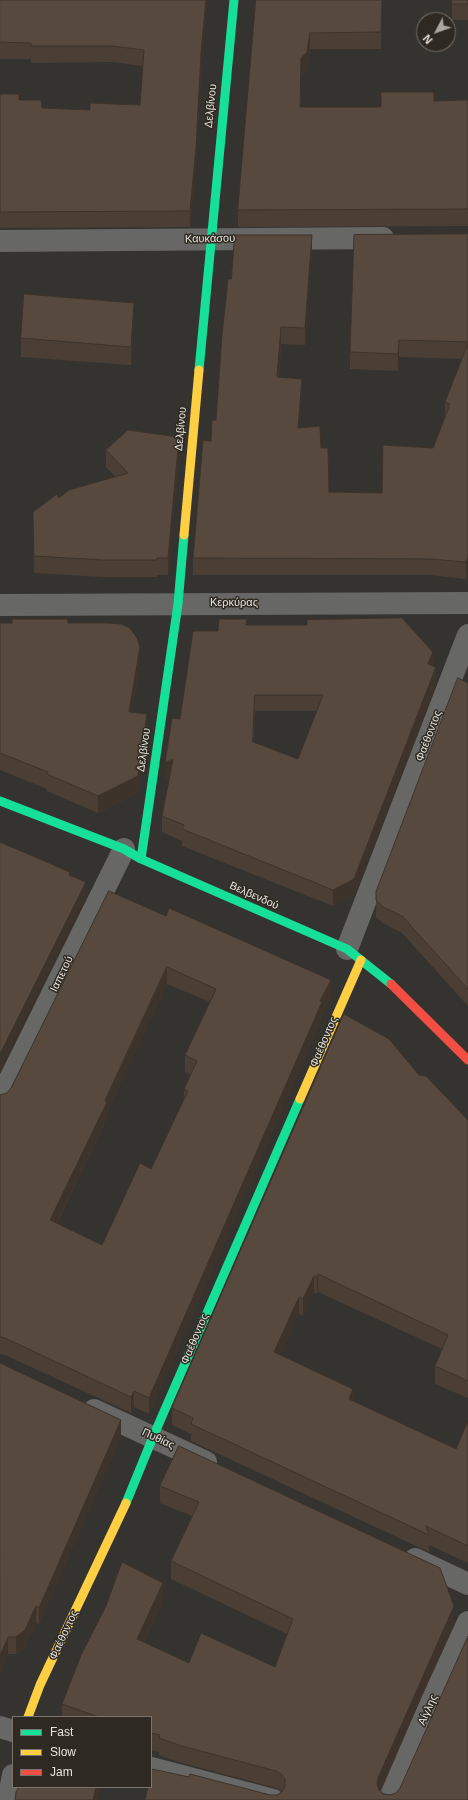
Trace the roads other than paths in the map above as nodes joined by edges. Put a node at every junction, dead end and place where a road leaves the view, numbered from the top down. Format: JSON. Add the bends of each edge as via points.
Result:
{"nodes":[{"id":1,"x":234,"y":0,"type":"edge"},
{"id":2,"x":406,"y":238,"type":"edge"},
{"id":3,"x":210,"y":239,"type":"junction"},
{"id":4,"x":0,"y":240,"type":"edge"},
{"id":5,"x":468,"y":603,"type":"edge"},
{"id":6,"x":178,"y":604,"type":"junction"},
{"id":7,"x":0,"y":605,"type":"edge"},
{"id":8,"x":468,"y":635,"type":"edge"},
{"id":9,"x":464,"y":659,"type":"edge"},
{"id":10,"x":0,"y":801,"type":"edge"},
{"id":11,"x":132,"y":854,"type":"junction"},
{"id":12,"x":354,"y":955,"type":"junction"},
{"id":13,"x":468,"y":1060,"type":"edge"},
{"id":14,"x":0,"y":1099,"type":"edge"},
{"id":15,"x":76,"y":1402,"type":"edge"},
{"id":16,"x":153,"y":1437,"type":"junction"},
{"id":17,"x":225,"y":1470,"type":"edge"},
{"id":18,"x":396,"y":1550,"type":"edge"},
{"id":19,"x":468,"y":1584,"type":"edge"},
{"id":20,"x":468,"y":1622,"type":"edge"},
{"id":21,"x":28,"y":1716,"type":"edge"},
{"id":22,"x":0,"y":1727,"type":"edge"},
{"id":23,"x":12,"y":1731,"type":"edge"},
{"id":24,"x":152,"y":1768,"type":"edge"},
{"id":25,"x":12,"y":1779,"type":"edge"},
{"id":26,"x":8,"y":1800,"type":"edge"},
{"id":27,"x":273,"y":1800,"type":"edge"},
{"id":28,"x":389,"y":1800,"type":"edge"}],
"edges":[{"from":1,"to":3,"type":"street","name":"Δελβίνου"},
{"from":2,"to":3,"type":"street","name":"Καυκάσου"},
{"from":3,"to":4,"type":"street","name":"Καυκάσου"},
{"from":3,"to":6,"type":"street","name":"Δελβίνου"},
{"from":5,"to":6,"type":"street","name":"Κερκύρας"},
{"from":6,"to":7,"type":"street","name":"Κερκύρας"},
{"from":6,"to":11,"type":"street","name":"Δελβίνου"},
{"from":8,"to":9,"type":"street","name":"Φαέθοντος"},
{"from":9,"to":12,"type":"street","name":"Φαέθοντος"},
{"from":10,"to":11,"type":"street","name":"Βελβενδού"},
{"from":11,"to":12,"type":"street","name":"Βελβενδού"},
{"from":11,"to":14,"type":"street","name":"Ιαπετού"},
{"from":12,"to":13,"type":"street","name":"Βελβενδού","via":[[396,988]]},
{"from":12,"to":16,"type":"street","name":"Φαέθοντος"},
{"from":15,"to":16,"type":"street","name":"Πυθίας"},
{"from":16,"to":17,"type":"street","name":"Πυθίας"},
{"from":16,"to":21,"type":"street","name":"Φαέθοντος","via":[[135,1484],[40,1685]]},
{"from":18,"to":19,"type":"street"},
{"from":20,"to":28,"type":"street","name":"Αίγλης"},
{"from":22,"to":23,"type":"street"},
{"from":24,"to":27,"type":"street"},
{"from":25,"to":26,"type":"street"}]}
